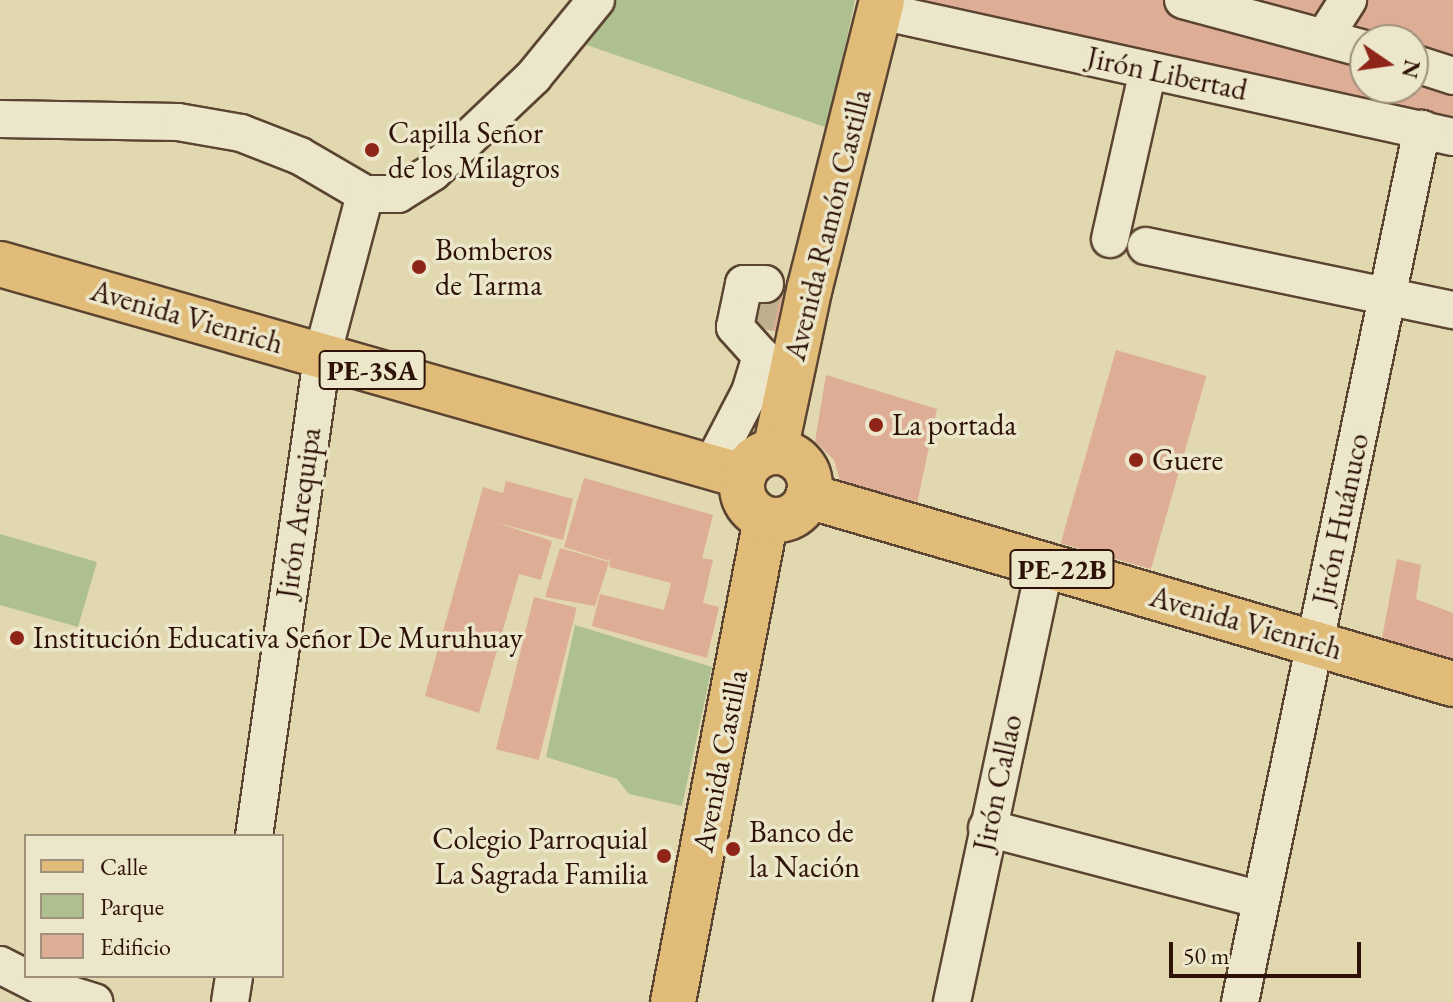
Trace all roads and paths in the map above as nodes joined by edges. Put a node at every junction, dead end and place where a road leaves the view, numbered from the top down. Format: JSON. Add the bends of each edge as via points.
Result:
{"nodes":[{"id":1,"x":596,"y":0,"type":"edge"},
{"id":2,"x":1183,"y":0,"type":"edge"},
{"id":3,"x":1348,"y":0,"type":"edge"},
{"id":4,"x":881,"y":6,"type":"edge"},
{"id":5,"x":1325,"y":36,"type":"junction"},
{"id":6,"x":1349,"y":44,"type":"edge"},
{"id":7,"x":1429,"y":68,"type":"edge"},
{"id":8,"x":1148,"y":70,"type":"junction"},
{"id":9,"x":1453,"y":76,"type":"edge"},
{"id":10,"x":0,"y":119,"type":"edge"},
{"id":11,"x":1438,"y":133,"type":"edge"},
{"id":12,"x":365,"y":194,"type":"junction"},
{"id":13,"x":1110,"y":239,"type":"dead end"},
{"id":14,"x":1146,"y":246,"type":"dead end"},
{"id":15,"x":0,"y":264,"type":"edge"},
{"id":16,"x":784,"y":287,"type":"junction"},
{"id":17,"x":1388,"y":295,"type":"junction"},
{"id":18,"x":1453,"y":310,"type":"edge"},
{"id":19,"x":322,"y":356,"type":"junction"},
{"id":20,"x":768,"y":370,"type":"junction"},
{"id":21,"x":743,"y":465,"type":"junction"},
{"id":22,"x":808,"y":496,"type":"junction"},
{"id":23,"x":766,"y":519,"type":"junction"},
{"id":24,"x":1045,"y":564,"type":"junction"},
{"id":25,"x":1315,"y":642,"type":"junction"},
{"id":26,"x":1453,"y":684,"type":"edge"},
{"id":27,"x":987,"y":828,"type":"junction"},
{"id":28,"x":254,"y":834,"type":"edge"},
{"id":29,"x":1261,"y":900,"type":"junction"},
{"id":30,"x":0,"y":965,"type":"edge"},
{"id":31,"x":24,"y":977,"type":"edge"},
{"id":32,"x":25,"y":978,"type":"edge"},
{"id":33,"x":234,"y":978,"type":"edge"},
{"id":34,"x":94,"y":1002,"type":"edge"},
{"id":35,"x":230,"y":1002,"type":"edge"},
{"id":36,"x":673,"y":1002,"type":"edge"},
{"id":37,"x":952,"y":1002,"type":"edge"},
{"id":38,"x":1240,"y":1002,"type":"edge"}],
"edges":[{"from":1,"to":12,"type":"street","via":[[534,76],[433,172],[398,194]]},
{"from":2,"to":5,"type":"street"},
{"from":3,"to":5,"type":"street"},
{"from":4,"to":8,"type":"street","name":"Jirón Libertad"},
{"from":4,"to":16,"type":"main road","name":"Avenida Ramón Castilla"},
{"from":5,"to":6,"type":"street"},
{"from":7,"to":9,"type":"street"},
{"from":8,"to":11,"type":"street","name":"Jirón Libertad"},
{"from":8,"to":13,"type":"street"},
{"from":10,"to":12,"type":"street","via":[[178,122],[241,133],[300,156]]},
{"from":11,"to":17,"type":"street","name":"Jirón Huánuco"},
{"from":12,"to":19,"type":"street","name":"Jirón Arequipa"},
{"from":14,"to":17,"type":"street"},
{"from":15,"to":19,"type":"main road","name":"Avenida Vienrich","number":"PE-3SA"},
{"from":16,"to":20,"type":"main road","name":"Avenida Ramón Castilla"},
{"from":16,"to":20,"type":"street","via":[[744,284],[735,327]]},
{"from":17,"to":18,"type":"street"},
{"from":17,"to":25,"type":"street","name":"Jirón Huánuco"},
{"from":19,"to":21,"type":"main road","name":"Avenida Vienrich","number":"PE-3SA"},
{"from":19,"to":28,"type":"street","name":"Jirón Arequipa"},
{"from":20,"to":21,"type":"main road","name":"Avenida Ramón Castilla"},
{"from":20,"to":21,"type":"street","via":[[750,392]]},
{"from":21,"to":22,"type":"main road","via":[[803,465]]},
{"from":21,"to":23,"type":"main road","via":[[743,498]]},
{"from":22,"to":23,"type":"main road","via":[[796,514]]},
{"from":22,"to":24,"type":"main road","name":"Avenida Vienrich","number":"PE-22B"},
{"from":23,"to":36,"type":"main road","name":"Avenida Castilla"},
{"from":24,"to":25,"type":"main road","name":"Avenida Vienrich","number":"PE-22B"},
{"from":24,"to":27,"type":"street","name":"Jirón Callao"},
{"from":25,"to":26,"type":"main road","name":"Avenida Vienrich","number":"PE-22B"},
{"from":25,"to":29,"type":"street","name":"Jirón Huánuco"},
{"from":27,"to":29,"type":"street"},
{"from":27,"to":37,"type":"street","name":"Jirón Callao"},
{"from":29,"to":38,"type":"street","name":"Jirón Huánuco"},
{"from":30,"to":31,"type":"street"},
{"from":32,"to":34,"type":"street"},
{"from":33,"to":35,"type":"street"}]}
